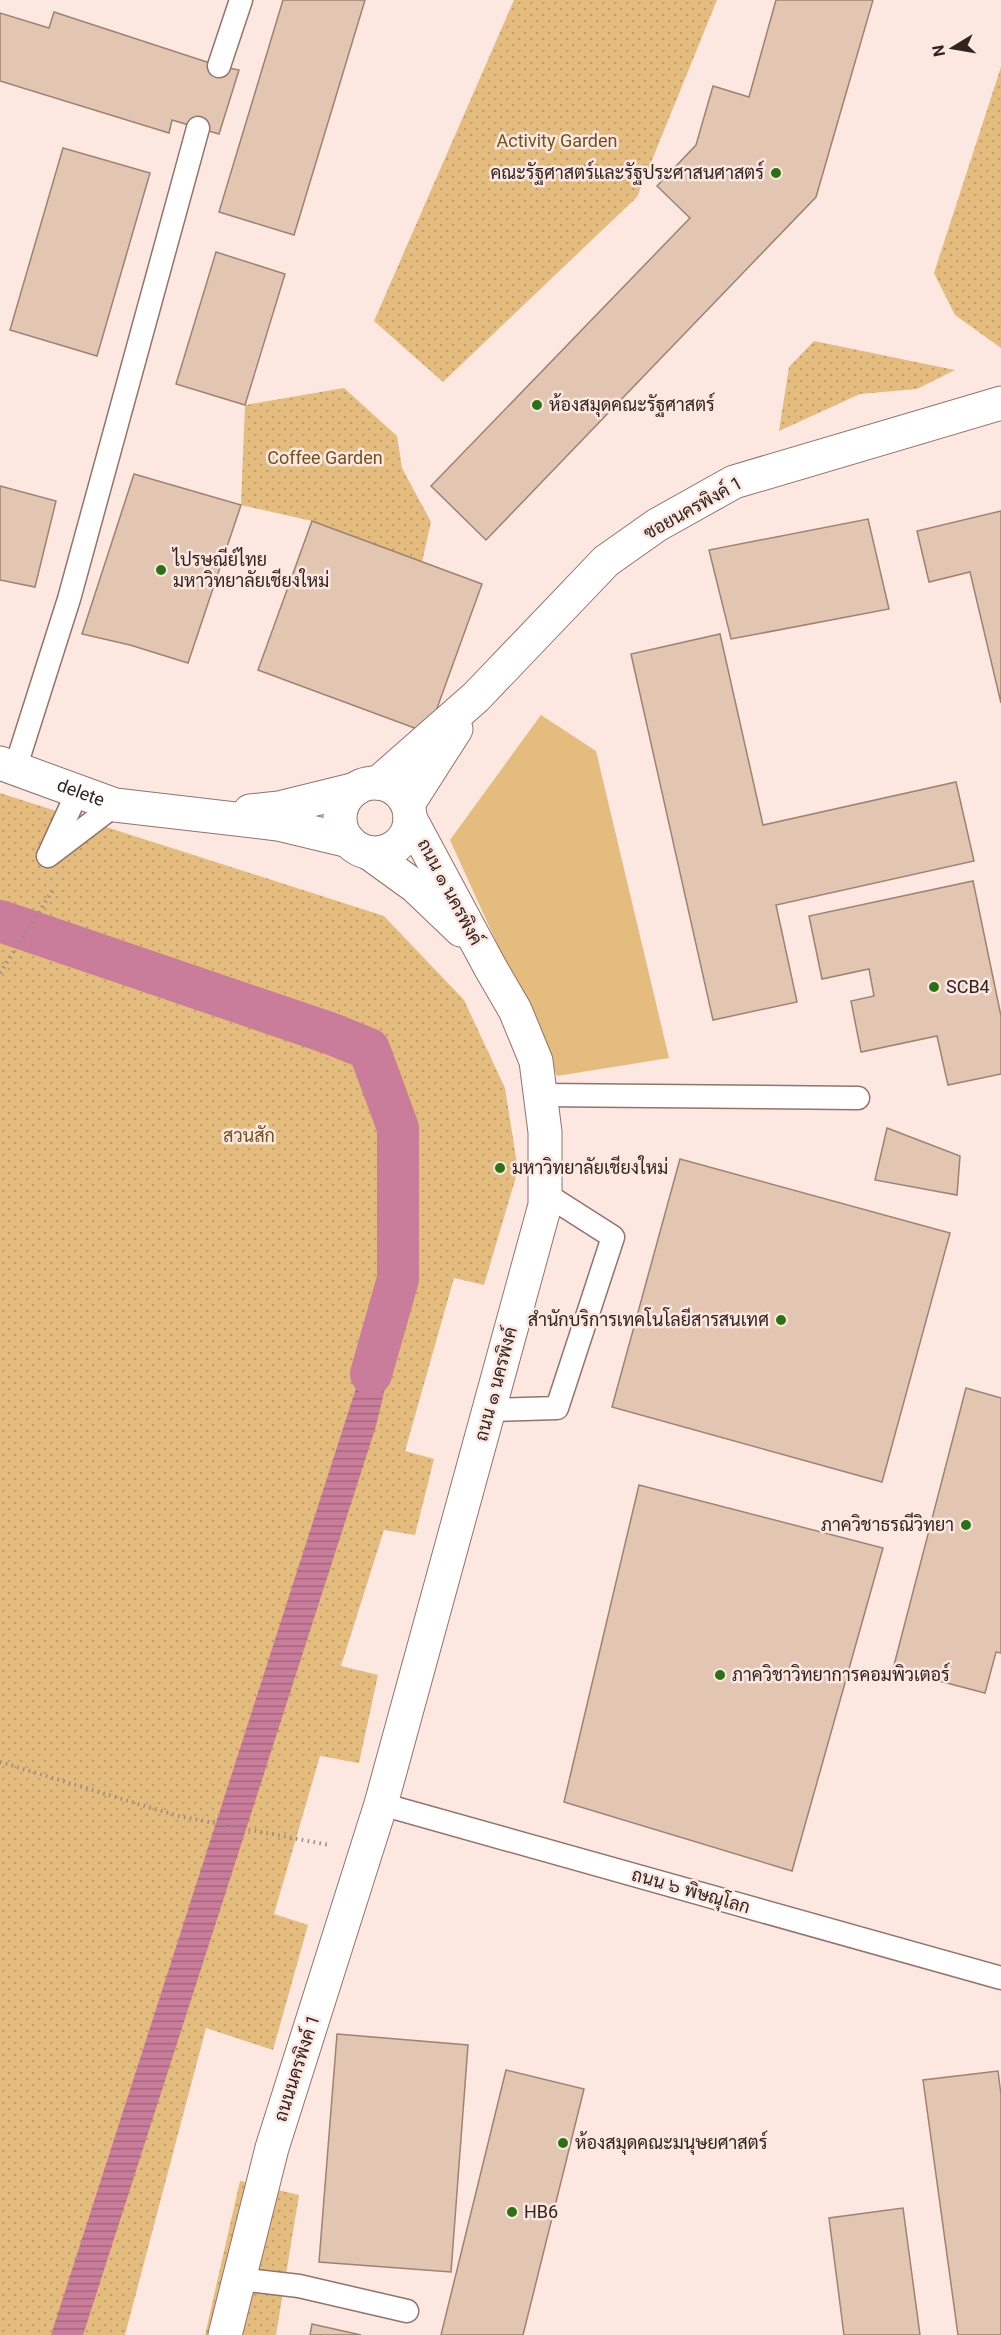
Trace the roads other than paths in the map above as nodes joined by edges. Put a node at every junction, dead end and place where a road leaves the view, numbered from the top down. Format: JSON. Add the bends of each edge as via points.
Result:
{"nodes":[{"id":1,"x":241,"y":0,"type":"edge"},
{"id":2,"x":219,"y":66,"type":"dead end"},
{"id":3,"x":198,"y":128,"type":"dead end"},
{"id":4,"x":1001,"y":403,"type":"edge"},
{"id":5,"x":476,"y":697,"type":"junction"},
{"id":6,"x":8,"y":766,"type":"edge"},
{"id":7,"x":367,"y":786,"type":"junction"},
{"id":8,"x":78,"y":791,"type":"junction"},
{"id":9,"x":115,"y":804,"type":"junction"},
{"id":10,"x":409,"y":811,"type":"junction"},
{"id":11,"x":204,"y":814,"type":"junction"},
{"id":12,"x":359,"y":847,"type":"junction"},
{"id":13,"x":490,"y":967,"type":"junction"},
{"id":14,"x":541,"y":1095,"type":"junction"},
{"id":15,"x":858,"y":1098,"type":"dead end"},
{"id":16,"x":544,"y":1193,"type":"junction"},
{"id":17,"x":489,"y":1410,"type":"junction"},
{"id":18,"x":381,"y":1804,"type":"junction"},
{"id":19,"x":1001,"y":1978,"type":"edge"},
{"id":20,"x":239,"y":2279,"type":"junction"},
{"id":21,"x":407,"y":2311,"type":"dead end"},
{"id":22,"x":225,"y":2335,"type":"edge"}],
"edges":[{"from":1,"to":2,"type":"lane"},
{"from":3,"to":6,"type":"lane","via":[[69,599]]},
{"from":4,"to":5,"type":"street","name":"ซอยนครพิงค์ 1","via":[[734,482],[690,505],[606,561]]},
{"from":5,"to":7,"type":"street","name":"ซอยนครพิงค์ 1"},
{"from":5,"to":10,"type":"street","name":"ซอยนครพิงค์ 1"},
{"from":6,"to":8,"type":"lane","name":"delete"},
{"from":7,"to":10,"type":"street","via":[[389,786],[399,793]]},
{"from":7,"to":11,"type":"street","via":[[279,808]]},
{"from":7,"to":12,"type":"street","via":[[347,797],[340,819],[343,831]]},
{"from":8,"to":9,"type":"lane","name":"delete"},
{"from":8,"to":9,"type":"lane","name":"delete","via":[[48,856]]},
{"from":9,"to":11,"type":"street"},
{"from":10,"to":12,"type":"street","via":[[410,824],[400,844],[380,853]]},
{"from":10,"to":13,"type":"street","name":"ถนน ๑ นครพิงค์"},
{"from":11,"to":12,"type":"street","via":[[278,824]]},
{"from":12,"to":13,"type":"street","name":"ถนน ๑ นครพิงค์","via":[[416,886],[459,928]]},
{"from":13,"to":14,"type":"street","name":"ถนน ๑ นครพิงค์","via":[[516,1010],[536,1061]]},
{"from":14,"to":15,"type":"lane"},
{"from":14,"to":16,"type":"street","name":"ถนน ๑ นครพิงค์"},
{"from":16,"to":17,"type":"street","name":"ถนน ๑ นครพิงค์","via":[[545,1205]]},
{"from":16,"to":17,"type":"lane","via":[[613,1237],[557,1408]]},
{"from":17,"to":18,"type":"street","name":"ถนน ๑ นครพิงค์"},
{"from":18,"to":19,"type":"lane","name":"ถนน ๖ พิษณุโลก"},
{"from":18,"to":20,"type":"street","name":"ถนนนครพิงค์ 1","via":[[272,2148]]},
{"from":20,"to":21,"type":"lane","via":[[298,2286]]},
{"from":20,"to":22,"type":"street","name":"ถนนนครพิงค์ 1"}]}
